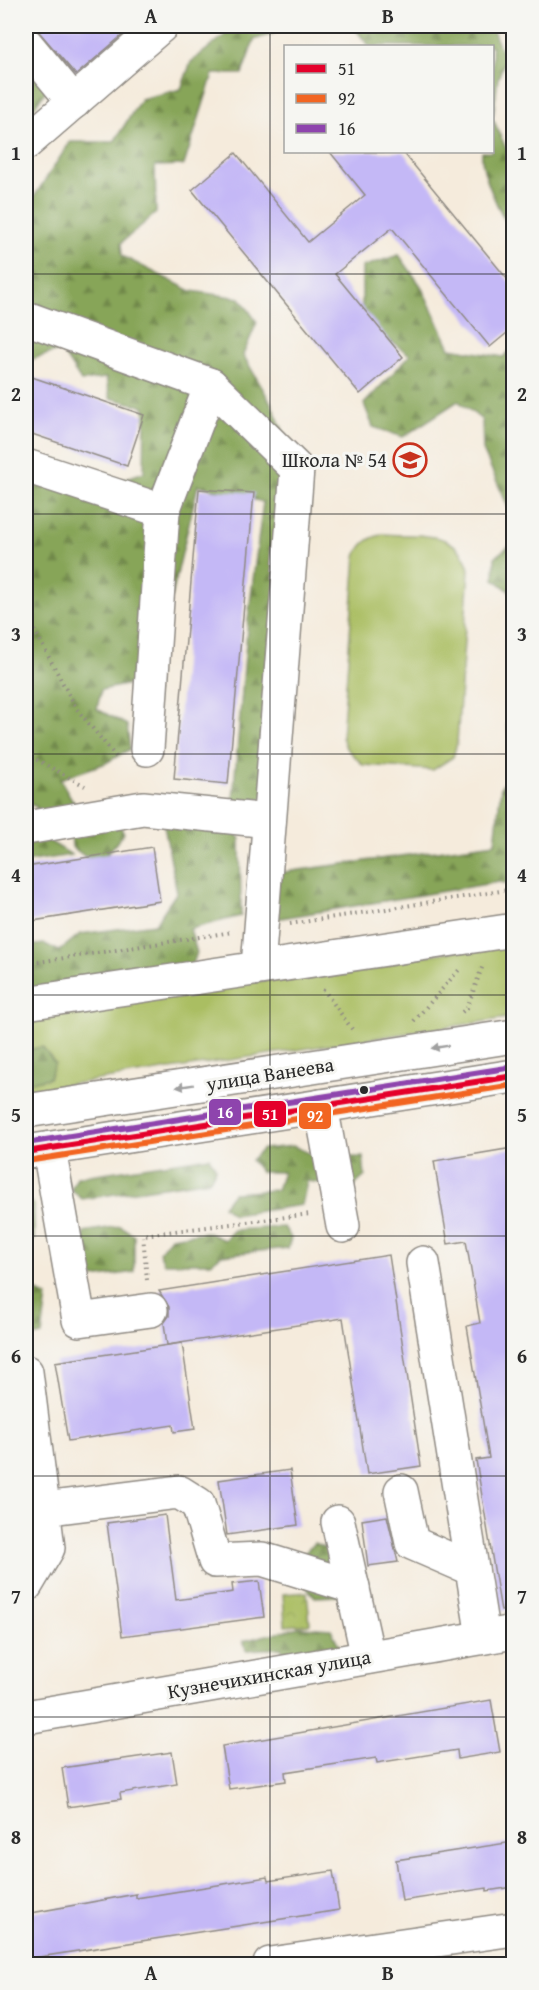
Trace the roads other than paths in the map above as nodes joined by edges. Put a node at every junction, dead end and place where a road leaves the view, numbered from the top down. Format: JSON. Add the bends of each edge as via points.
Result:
{"nodes":[{"id":1,"x":161,"y":26,"type":"edge"},
{"id":2,"x":26,"y":44,"type":"edge"},
{"id":3,"x":74,"y":102,"type":"junction"},
{"id":4,"x":26,"y":143,"type":"edge"},
{"id":5,"x":26,"y":318,"type":"edge"},
{"id":6,"x":211,"y":386,"type":"junction"},
{"id":7,"x":26,"y":466,"type":"edge"},
{"id":8,"x":163,"y":511,"type":"junction"},
{"id":9,"x":135,"y":757,"type":"road end"},
{"id":10,"x":268,"y":821,"type":"junction"},
{"id":11,"x":26,"y":828,"type":"edge"},
{"id":12,"x":504,"y":932,"type":"edge"},
{"id":13,"x":258,"y":967,"type":"junction"},
{"id":14,"x":26,"y":1003,"type":"edge"},
{"id":15,"x":513,"y":1036,"type":"edge"},
{"id":16,"x":513,"y":1076,"type":"edge"},
{"id":17,"x":321,"y":1106,"type":"junction"},
{"id":18,"x":26,"y":1111,"type":"edge"},
{"id":19,"x":37,"y":1150,"type":"edge"},
{"id":20,"x":342,"y":1218,"type":"road end"},
{"id":21,"x":423,"y":1263,"type":"dead end"},
{"id":22,"x":151,"y":1310,"type":"road end"},
{"id":23,"x":26,"y":1372,"type":"edge"},
{"id":24,"x":401,"y":1491,"type":"dead end"},
{"id":25,"x":43,"y":1509,"type":"junction"},
{"id":26,"x":338,"y":1522,"type":"dead end"},
{"id":27,"x":472,"y":1569,"type":"junction"},
{"id":28,"x":26,"y":1585,"type":"edge"},
{"id":29,"x":352,"y":1587,"type":"junction"},
{"id":30,"x":498,"y":1635,"type":"edge"},
{"id":31,"x":368,"y":1657,"type":"junction"},
{"id":32,"x":26,"y":1717,"type":"edge"},
{"id":33,"x":513,"y":1929,"type":"edge"},
{"id":34,"x":270,"y":1965,"type":"edge"}],
"edges":[{"from":1,"to":3,"type":"street"},
{"from":2,"to":3,"type":"street"},
{"from":3,"to":4,"type":"street"},
{"from":5,"to":6,"type":"street"},
{"from":6,"to":8,"type":"street"},
{"from":6,"to":10,"type":"street","via":[[297,469]]},
{"from":7,"to":8,"type":"street"},
{"from":8,"to":9,"type":"street"},
{"from":10,"to":11,"type":"street","via":[[143,808]]},
{"from":10,"to":13,"type":"street"},
{"from":12,"to":13,"type":"street"},
{"from":13,"to":14,"type":"street"},
{"from":15,"to":18,"type":"street","name":"улица Ванеева","one_way":true},
{"from":16,"to":17,"type":"street","name":"улица Ванеева"},
{"from":17,"to":19,"type":"street","name":"улица Ванеева"},
{"from":17,"to":20,"type":"street"},
{"from":19,"to":22,"type":"street","via":[[79,1320]]},
{"from":21,"to":27,"type":"street"},
{"from":23,"to":25,"type":"street"},
{"from":24,"to":27,"type":"street","via":[[412,1543]]},
{"from":25,"to":28,"type":"street","via":[[48,1548]]},
{"from":25,"to":29,"type":"street","via":[[179,1492],[198,1504],[215,1561],[262,1559]]},
{"from":26,"to":29,"type":"street"},
{"from":27,"to":30,"type":"street"},
{"from":29,"to":31,"type":"street"},
{"from":30,"to":31,"type":"street","name":"Кузнечихинская улица"},
{"from":31,"to":32,"type":"street","name":"Кузнечихинская улица"},
{"from":33,"to":34,"type":"street"}]}
